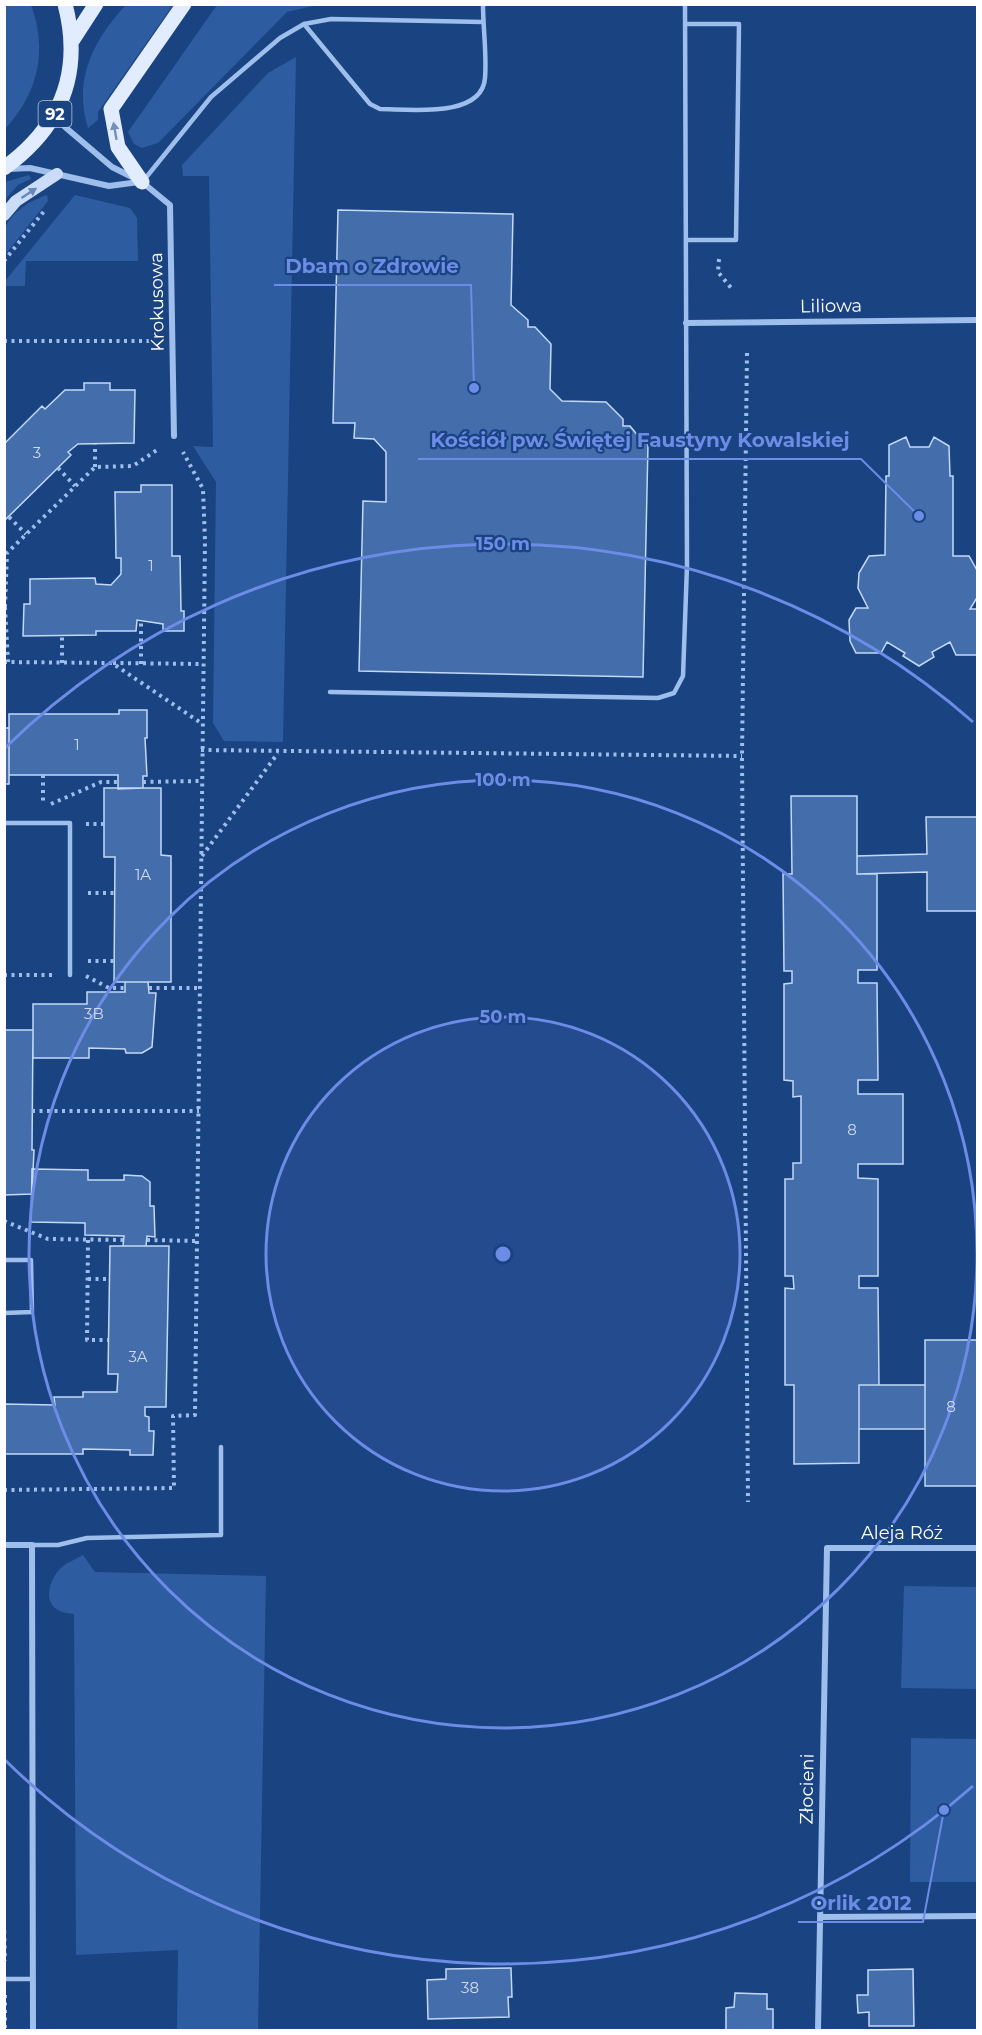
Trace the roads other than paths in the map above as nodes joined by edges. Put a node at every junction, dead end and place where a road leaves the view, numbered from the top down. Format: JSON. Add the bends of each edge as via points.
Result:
{"nodes":[{"id":1,"x":65,"y":4,"type":"edge"},
{"id":2,"x":96,"y":4,"type":"edge"},
{"id":3,"x":184,"y":4,"type":"edge"},
{"id":4,"x":483,"y":4,"type":"edge"},
{"id":5,"x":685,"y":4,"type":"edge"},
{"id":6,"x":483,"y":22,"type":"junction"},
{"id":7,"x":304,"y":24,"type":"junction"},
{"id":8,"x":685,"y":24,"type":"junction"},
{"id":9,"x":72,"y":41,"type":"junction"},
{"id":10,"x":55,"y":114,"type":"junction"},
{"id":11,"x":4,"y":169,"type":"edge"},
{"id":12,"x":57,"y":174,"type":"junction"},
{"id":13,"x":142,"y":182,"type":"junction"},
{"id":14,"x":4,"y":215,"type":"edge"},
{"id":15,"x":686,"y":240,"type":"junction"},
{"id":16,"x":978,"y":320,"type":"edge"},
{"id":17,"x":686,"y":323,"type":"junction"},
{"id":18,"x":174,"y":436,"type":"dead end"},
{"id":19,"x":330,"y":692,"type":"dead end"},
{"id":20,"x":4,"y":823,"type":"edge"},
{"id":21,"x":70,"y":975,"type":"road end"},
{"id":22,"x":4,"y":1260,"type":"edge"},
{"id":23,"x":4,"y":1312,"type":"edge"},
{"id":24,"x":221,"y":1447,"type":"dead end"},
{"id":25,"x":4,"y":1545,"type":"edge"},
{"id":26,"x":32,"y":1545,"type":"junction"},
{"id":27,"x":827,"y":1548,"type":"joint"},
{"id":28,"x":978,"y":1548,"type":"edge"},
{"id":29,"x":978,"y":1916,"type":"edge"},
{"id":30,"x":820,"y":1917,"type":"junction"},
{"id":31,"x":5,"y":1978,"type":"edge"},
{"id":32,"x":33,"y":1978,"type":"junction"},
{"id":33,"x":33,"y":2031,"type":"edge"},
{"id":34,"x":818,"y":2031,"type":"edge"}],
"edges":[{"from":1,"to":9,"type":"main road","number":"92"},
{"from":2,"to":9,"type":"main road","number":"92"},
{"from":13,"to":3,"type":"main road","one_way":true,"via":[[118,147],[111,109]]},
{"from":4,"to":6,"type":"lane"},
{"from":5,"to":8,"type":"lane"},
{"from":6,"to":7,"type":"lane","via":[[331,19]]},
{"from":6,"to":7,"type":"lane","via":[[485,81],[475,98],[457,108],[380,109],[370,104]]},
{"from":7,"to":13,"type":"lane","via":[[280,38],[211,98]]},
{"from":8,"to":15,"type":"lane"},
{"from":8,"to":15,"type":"lane","via":[[739,24],[736,240]]},
{"from":9,"to":10,"type":"main road","number":"92","via":[[69,79]]},
{"from":10,"to":11,"type":"main road","number":"92","via":[[33,146]]},
{"from":10,"to":13,"type":"street","name":"Krokusowa","via":[[112,167]]},
{"from":11,"to":12,"type":"street","via":[[30,168]]},
{"from":12,"to":13,"type":"street","via":[[109,186]]},
{"from":14,"to":12,"type":"street","one_way":true,"via":[[16,201]]},
{"from":13,"to":18,"type":"street","name":"Krokusowa","via":[[170,205]]},
{"from":15,"to":17,"type":"lane"},
{"from":16,"to":17,"type":"street","name":"Liliowa"},
{"from":17,"to":19,"type":"lane","via":[[683,676],[674,693],[658,698]]},
{"from":20,"to":21,"type":"lane","via":[[70,823]]},
{"from":22,"to":23,"type":"lane","via":[[31,1260],[32,1312]]},
{"from":24,"to":26,"type":"lane","via":[[221,1535],[87,1538],[58,1545]]},
{"from":25,"to":26,"type":"street"},
{"from":26,"to":32,"type":"street"},
{"from":27,"to":28,"type":"street","name":"Aleja Róż"},
{"from":27,"to":30,"type":"street","name":"Złocieni"},
{"from":29,"to":30,"type":"street"},
{"from":30,"to":34,"type":"street","name":"Złocieni"},
{"from":31,"to":32,"type":"lane"},
{"from":32,"to":33,"type":"street"}]}
